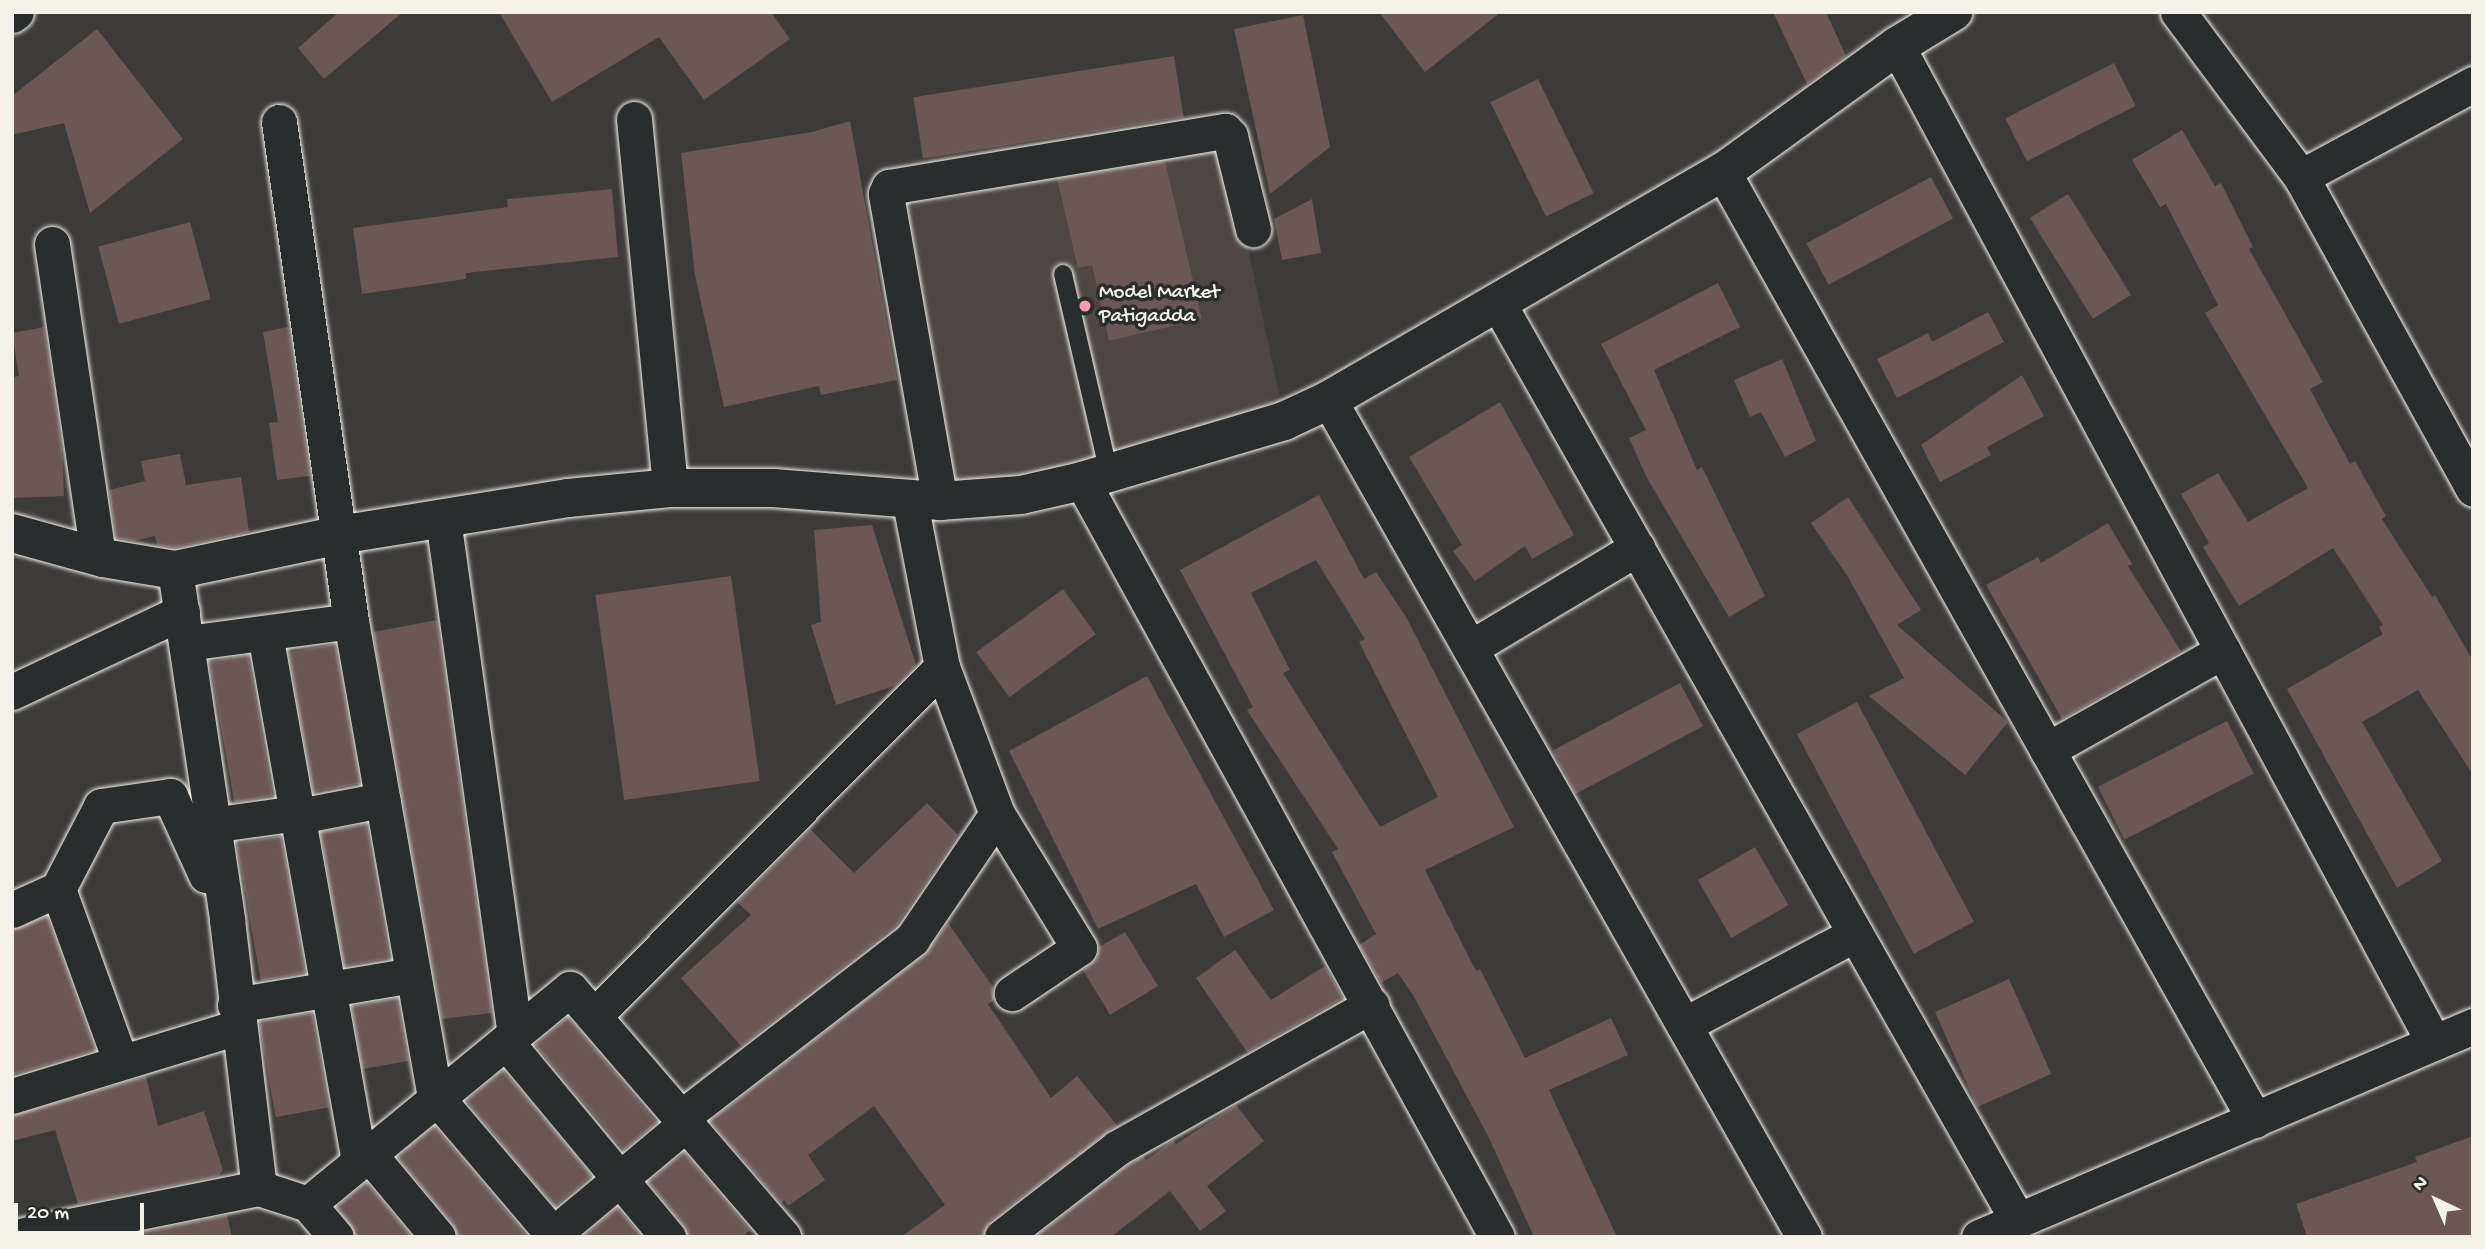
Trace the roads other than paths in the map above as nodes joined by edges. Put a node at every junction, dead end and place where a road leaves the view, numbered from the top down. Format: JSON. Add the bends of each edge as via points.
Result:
{"nodes":[{"id":1,"x":1953,"y":12,"type":"edge"},
{"id":2,"x":2178,"y":12,"type":"edge"},
{"id":3,"x":1897,"y":46,"type":"junction"},
{"id":4,"x":2473,"y":84,"type":"edge"},
{"id":5,"x":634,"y":119,"type":"dead end"},
{"id":6,"x":279,"y":122,"type":"dead end"},
{"id":7,"x":1723,"y":172,"type":"junction"},
{"id":8,"x":2301,"y":177,"type":"junction"},
{"id":9,"x":1252,"y":229,"type":"dead end"},
{"id":10,"x":52,"y":244,"type":"dead end"},
{"id":11,"x":1063,"y":274,"type":"dead end"},
{"id":12,"x":1498,"y":303,"type":"junction"},
{"id":13,"x":1329,"y":400,"type":"junction"},
{"id":14,"x":1096,"y":477,"type":"junction"},
{"id":15,"x":670,"y":488,"type":"junction"},
{"id":16,"x":2473,"y":489,"type":"edge"},
{"id":17,"x":924,"y":499,"type":"junction"},
{"id":18,"x":443,"y":519,"type":"junction"},
{"id":19,"x":12,"y":534,"type":"edge"},
{"id":20,"x":339,"y":535,"type":"junction"},
{"id":21,"x":1637,"y":548,"type":"junction"},
{"id":22,"x":98,"y":556,"type":"junction"},
{"id":23,"x":175,"y":570,"type":"junction"},
{"id":24,"x":351,"y":621,"type":"junction"},
{"id":25,"x":184,"y":628,"type":"junction"},
{"id":26,"x":265,"y":634,"type":"junction"},
{"id":27,"x":1470,"y":648,"type":"junction"},
{"id":28,"x":2223,"y":651,"type":"junction"},
{"id":29,"x":942,"y":667,"type":"junction"},
{"id":30,"x":12,"y":692,"type":"edge"},
{"id":31,"x":2047,"y":750,"type":"junction"},
{"id":32,"x":382,"y":800,"type":"junction"},
{"id":33,"x":298,"y":813,"type":"junction"},
{"id":34,"x":997,"y":814,"type":"junction"},
{"id":35,"x":211,"y":825,"type":"junction"},
{"id":36,"x":58,"y":889,"type":"junction"},
{"id":37,"x":12,"y":911,"type":"edge"},
{"id":38,"x":227,"y":920,"type":"junction"},
{"id":39,"x":1855,"y":934,"type":"junction"},
{"id":40,"x":412,"y":975,"type":"junction"},
{"id":41,"x":330,"y":988,"type":"junction"},
{"id":42,"x":1012,"y":993,"type":"dead end"},
{"id":43,"x":1372,"y":1005,"type":"junction"},
{"id":44,"x":237,"y":1016,"type":"junction"},
{"id":45,"x":594,"y":1016,"type":"junction"},
{"id":46,"x":1684,"y":1025,"type":"junction"},
{"id":47,"x":2473,"y":1026,"type":"edge"},
{"id":48,"x":511,"y":1038,"type":"junction"},
{"id":49,"x":2434,"y":1043,"type":"junction"},
{"id":50,"x":120,"y":1060,"type":"junction"},
{"id":51,"x":12,"y":1096,"type":"edge"},
{"id":52,"x":435,"y":1096,"type":"junction"},
{"id":53,"x":684,"y":1120,"type":"junction"},
{"id":54,"x":2255,"y":1120,"type":"junction"},
{"id":55,"x":363,"y":1157,"type":"junction"},
{"id":56,"x":619,"y":1179,"type":"junction"},
{"id":57,"x":260,"y":1188,"type":"junction"},
{"id":58,"x":309,"y":1205,"type":"junction"},
{"id":59,"x":2018,"y":1221,"type":"junction"},
{"id":60,"x":552,"y":1236,"type":"edge"},
{"id":61,"x":15,"y":1237,"type":"edge"},
{"id":62,"x":335,"y":1237,"type":"edge"},
{"id":63,"x":438,"y":1237,"type":"edge"},
{"id":64,"x":668,"y":1237,"type":"edge"},
{"id":65,"x":783,"y":1237,"type":"edge"},
{"id":66,"x":1002,"y":1237,"type":"edge"},
{"id":67,"x":1497,"y":1237,"type":"edge"},
{"id":68,"x":1804,"y":1237,"type":"edge"},
{"id":69,"x":1979,"y":1237,"type":"edge"}],
"edges":[{"from":1,"to":3,"type":"street"},
{"from":2,"to":8,"type":"street"},
{"from":3,"to":7,"type":"street"},
{"from":3,"to":28,"type":"street"},
{"from":4,"to":8,"type":"street"},
{"from":5,"to":15,"type":"street"},
{"from":6,"to":20,"type":"street"},
{"from":7,"to":12,"type":"street"},
{"from":7,"to":31,"type":"street"},
{"from":8,"to":16,"type":"street"},
{"from":9,"to":17,"type":"street","via":[[1225,131],[889,187],[886,194]]},
{"from":10,"to":22,"type":"street"},
{"from":11,"to":14,"type":"lane"},
{"from":12,"to":13,"type":"street"},
{"from":12,"to":21,"type":"street"},
{"from":13,"to":14,"type":"street","via":[[1284,421]]},
{"from":13,"to":27,"type":"street"},
{"from":14,"to":17,"type":"street","via":[[1021,495]]},
{"from":14,"to":43,"type":"street"},
{"from":15,"to":17,"type":"street","via":[[773,488]]},
{"from":15,"to":18,"type":"street","via":[[568,498]]},
{"from":17,"to":29,"type":"street"},
{"from":18,"to":20,"type":"street"},
{"from":18,"to":48,"type":"street"},
{"from":19,"to":22,"type":"street"},
{"from":20,"to":23,"type":"street"},
{"from":20,"to":24,"type":"street"},
{"from":21,"to":27,"type":"street"},
{"from":21,"to":39,"type":"street"},
{"from":22,"to":23,"type":"street"},
{"from":23,"to":25,"type":"street"},
{"from":24,"to":26,"type":"street"},
{"from":24,"to":32,"type":"street"},
{"from":25,"to":26,"type":"street"},
{"from":25,"to":30,"type":"street"},
{"from":25,"to":35,"type":"street"},
{"from":26,"to":33,"type":"street"},
{"from":27,"to":46,"type":"street"},
{"from":28,"to":31,"type":"street"},
{"from":28,"to":49,"type":"street"},
{"from":29,"to":34,"type":"street"},
{"from":29,"to":45,"type":"street"},
{"from":31,"to":54,"type":"street"},
{"from":32,"to":33,"type":"street"},
{"from":32,"to":40,"type":"street"},
{"from":33,"to":35,"type":"street"},
{"from":33,"to":41,"type":"street"},
{"from":34,"to":42,"type":"street","via":[[1079,948]]},
{"from":34,"to":53,"type":"street","via":[[912,939]]},
{"from":35,"to":38,"type":"street"},
{"from":36,"to":37,"type":"street"},
{"from":36,"to":38,"type":"street","via":[[101,806],[170,796]]},
{"from":36,"to":50,"type":"street"},
{"from":38,"to":44,"type":"street"},
{"from":39,"to":46,"type":"street"},
{"from":39,"to":59,"type":"street"},
{"from":40,"to":41,"type":"street"},
{"from":40,"to":52,"type":"street"},
{"from":41,"to":44,"type":"street"},
{"from":41,"to":55,"type":"street"},
{"from":43,"to":66,"type":"street","via":[[1116,1148]]},
{"from":43,"to":67,"type":"street"},
{"from":44,"to":50,"type":"street"},
{"from":44,"to":57,"type":"street"},
{"from":45,"to":48,"type":"street","via":[[570,989]]},
{"from":45,"to":53,"type":"street"},
{"from":46,"to":68,"type":"street"},
{"from":47,"to":49,"type":"street"},
{"from":48,"to":52,"type":"street"},
{"from":48,"to":56,"type":"street"},
{"from":49,"to":54,"type":"street"},
{"from":50,"to":51,"type":"street"},
{"from":52,"to":55,"type":"street"},
{"from":52,"to":60,"type":"street"},
{"from":53,"to":56,"type":"street"},
{"from":53,"to":65,"type":"street"},
{"from":54,"to":59,"type":"street"},
{"from":55,"to":58,"type":"street"},
{"from":55,"to":63,"type":"street"},
{"from":56,"to":60,"type":"street"},
{"from":56,"to":64,"type":"street"},
{"from":57,"to":58,"type":"street"},
{"from":57,"to":61,"type":"street"},
{"from":58,"to":62,"type":"street"},
{"from":59,"to":69,"type":"street"}]}
